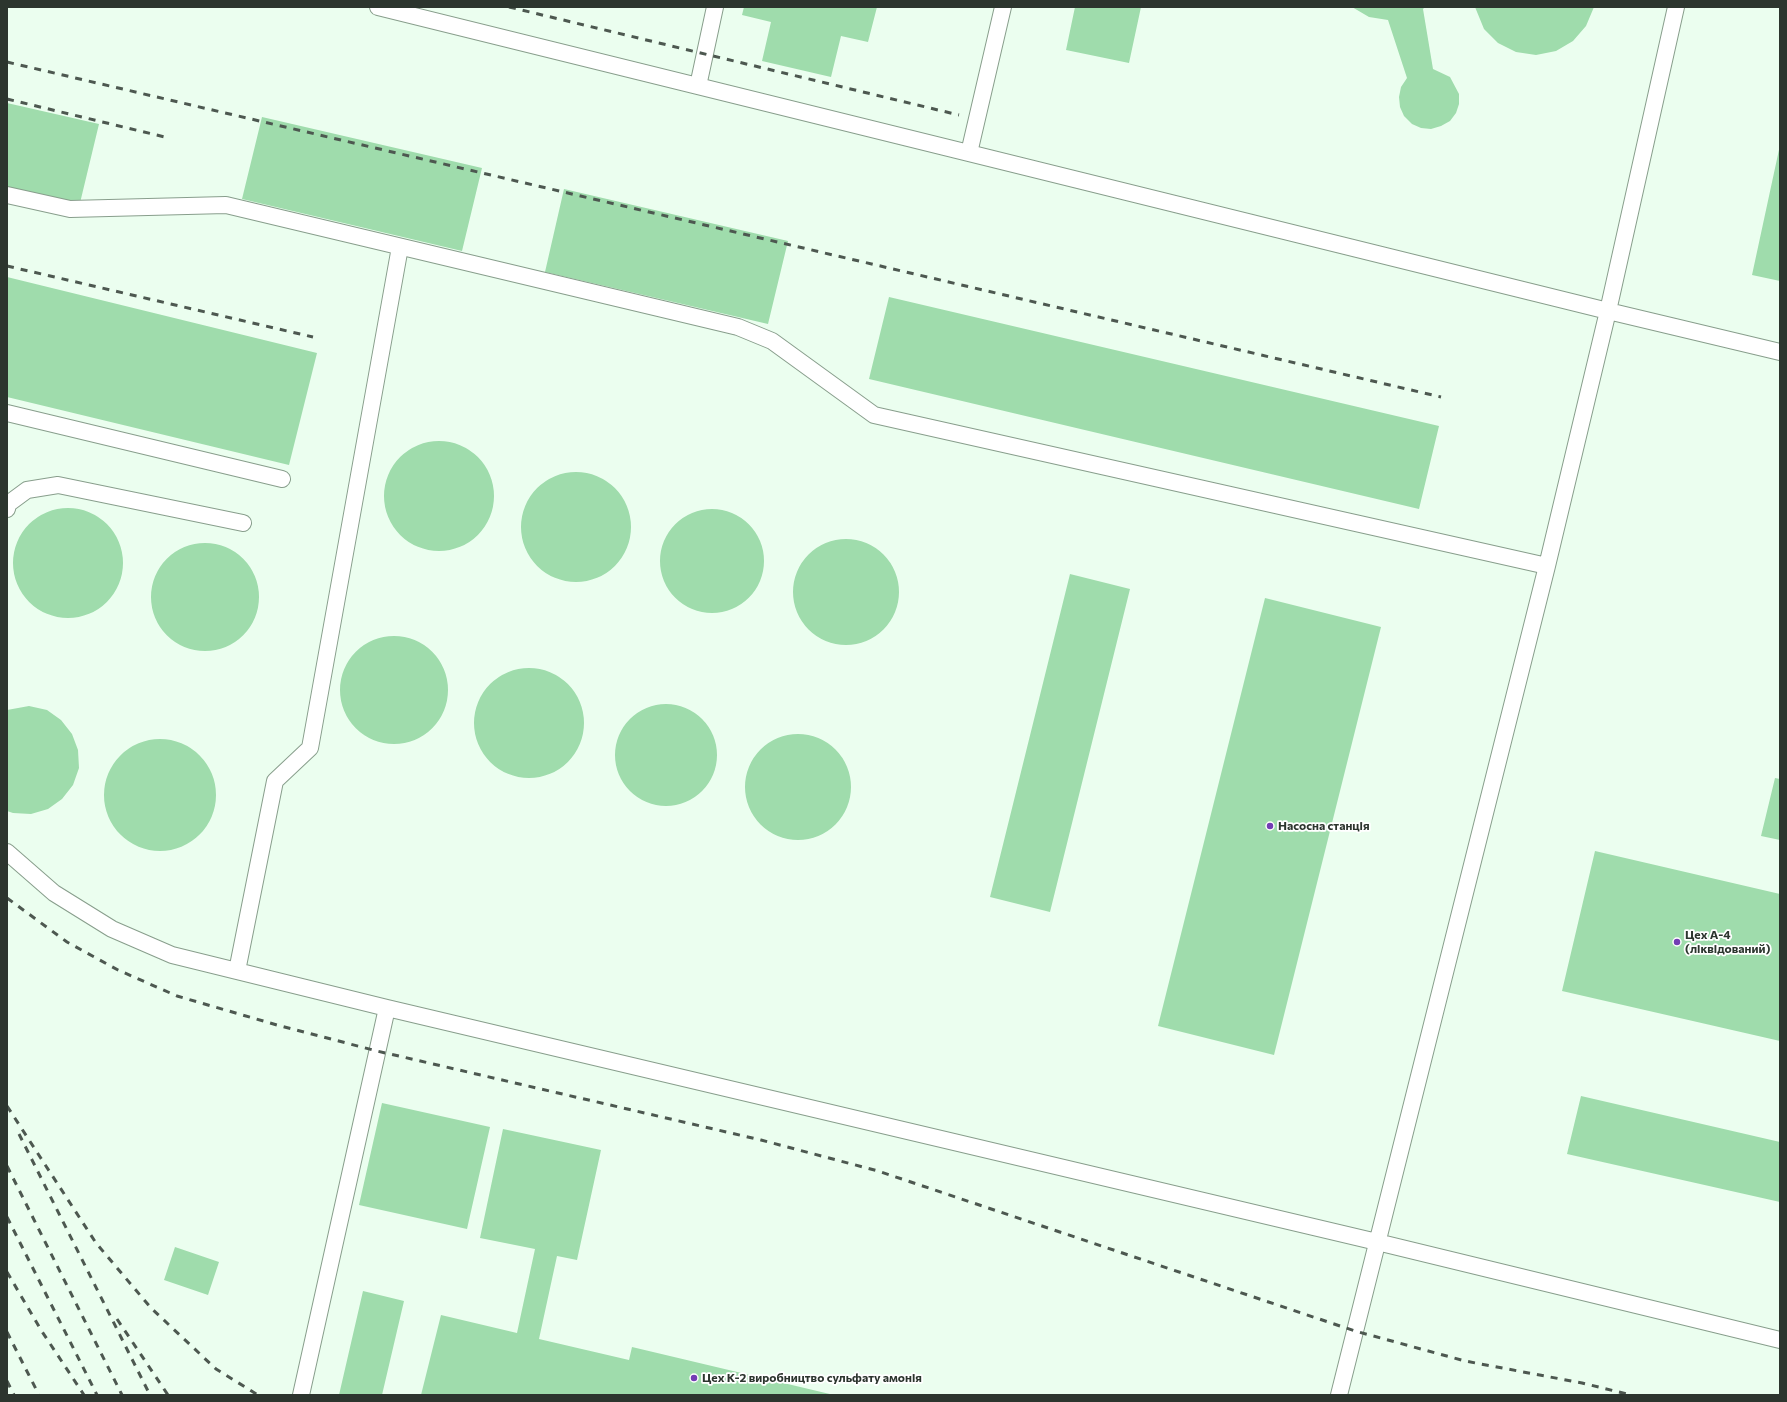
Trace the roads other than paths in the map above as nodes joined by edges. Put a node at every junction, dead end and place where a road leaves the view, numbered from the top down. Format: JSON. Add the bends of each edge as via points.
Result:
{"nodes":[{"id":1,"x":378,"y":7,"type":"edge"},
{"id":2,"x":715,"y":7,"type":"edge"},
{"id":3,"x":1003,"y":7,"type":"edge"},
{"id":4,"x":1676,"y":7,"type":"edge"},
{"id":5,"x":698,"y":86,"type":"junction"},
{"id":6,"x":969,"y":153,"type":"junction"},
{"id":7,"x":7,"y":195,"type":"edge"},
{"id":8,"x":400,"y":247,"type":"junction"},
{"id":9,"x":1608,"y":311,"type":"junction"},
{"id":10,"x":1780,"y":352,"type":"edge"},
{"id":11,"x":7,"y":413,"type":"edge"},
{"id":12,"x":282,"y":479,"type":"dead end"},
{"id":13,"x":7,"y":509,"type":"edge"},
{"id":14,"x":243,"y":523,"type":"dead end"},
{"id":15,"x":1547,"y":566,"type":"junction"},
{"id":16,"x":7,"y":852,"type":"edge"},
{"id":17,"x":237,"y":971,"type":"junction"},
{"id":18,"x":387,"y":1008,"type":"junction"},
{"id":19,"x":1378,"y":1242,"type":"junction"},
{"id":20,"x":1780,"y":1340,"type":"edge"},
{"id":21,"x":301,"y":1395,"type":"edge"},
{"id":22,"x":1339,"y":1395,"type":"edge"}],
"edges":[{"from":1,"to":5,"type":"lane"},
{"from":2,"to":5,"type":"lane"},
{"from":3,"to":6,"type":"lane"},
{"from":4,"to":9,"type":"lane"},
{"from":5,"to":6,"type":"lane"},
{"from":6,"to":9,"type":"lane"},
{"from":7,"to":8,"type":"lane","via":[[70,209],[226,205]]},
{"from":8,"to":15,"type":"lane","via":[[738,327],[772,341],[874,414]]},
{"from":8,"to":17,"type":"lane","via":[[310,748],[275,781]]},
{"from":9,"to":10,"type":"lane"},
{"from":9,"to":15,"type":"lane"},
{"from":11,"to":12,"type":"lane"},
{"from":13,"to":14,"type":"lane","via":[[8,504],[27,490],[58,485]]},
{"from":15,"to":19,"type":"lane"},
{"from":16,"to":17,"type":"lane","via":[[54,893],[112,929],[172,955]]},
{"from":17,"to":18,"type":"lane"},
{"from":18,"to":19,"type":"lane"},
{"from":18,"to":21,"type":"lane"},
{"from":19,"to":20,"type":"lane"},
{"from":19,"to":22,"type":"lane"}]}
